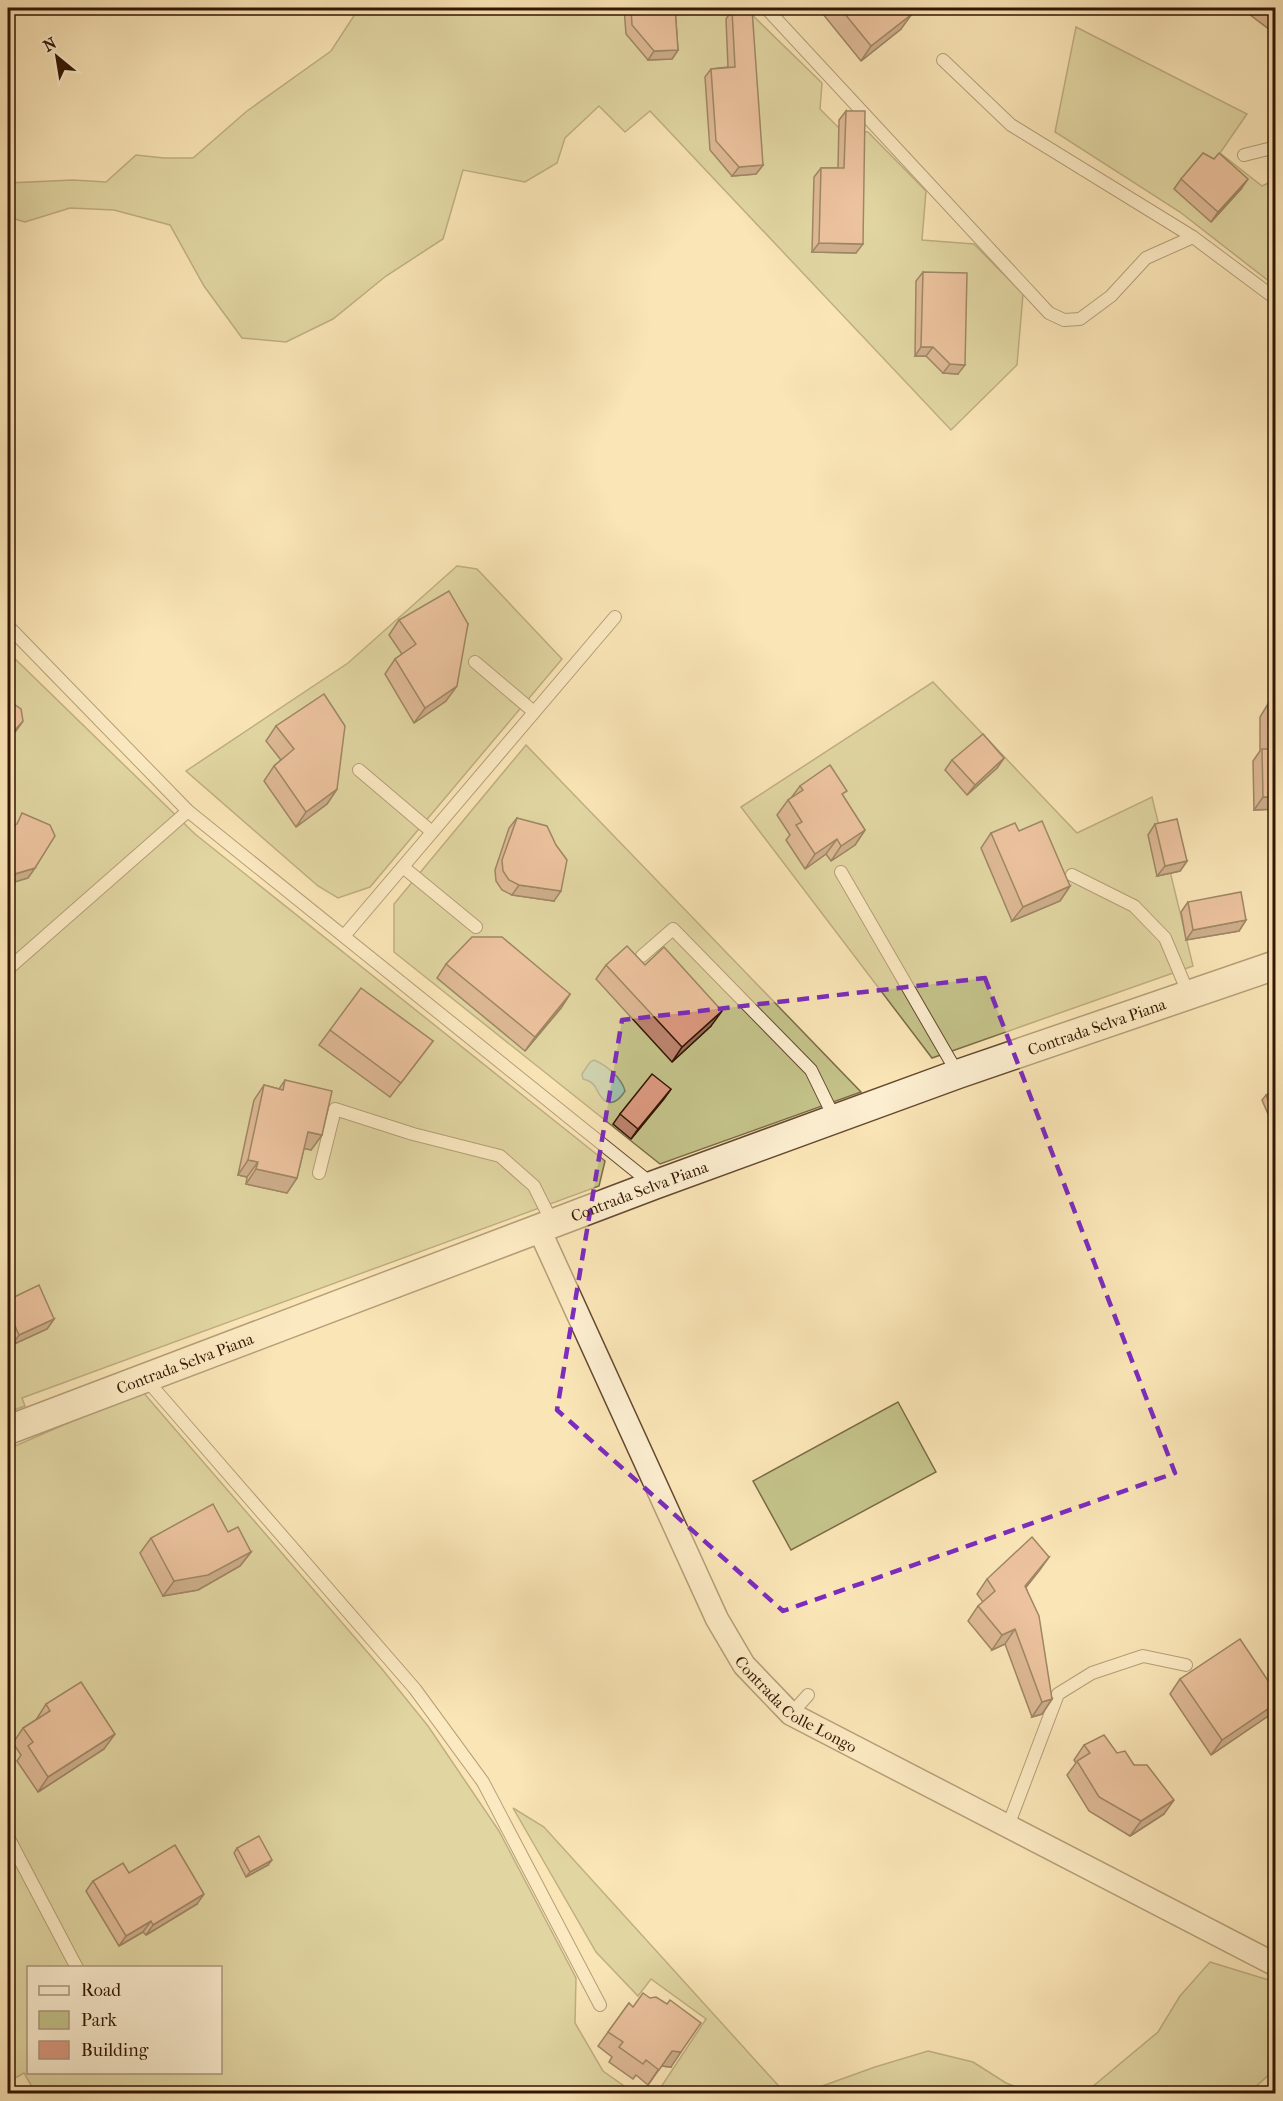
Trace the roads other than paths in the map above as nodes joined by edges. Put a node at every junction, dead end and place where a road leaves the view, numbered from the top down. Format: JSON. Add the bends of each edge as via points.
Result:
{"nodes":[{"id":1,"x":766,"y":8,"type":"edge"},
{"id":2,"x":943,"y":60,"type":"dead end"},
{"id":3,"x":1275,"y":153,"type":"edge"},
{"id":4,"x":1244,"y":154,"type":"dead end"},
{"id":5,"x":1193,"y":237,"type":"junction"},
{"id":6,"x":1275,"y":299,"type":"edge"},
{"id":7,"x":615,"y":618,"type":"dead end"},
{"id":8,"x":8,"y":626,"type":"edge"},
{"id":9,"x":475,"y":662,"type":"dead end"},
{"id":10,"x":534,"y":712,"type":"junction"},
{"id":11,"x":358,"y":770,"type":"dead end"},
{"id":12,"x":188,"y":811,"type":"junction"},
{"id":13,"x":432,"y":832,"type":"junction"},
{"id":14,"x":403,"y":867,"type":"junction"},
{"id":15,"x":842,"y":872,"type":"dead end"},
{"id":16,"x":1072,"y":875,"type":"dead end"},
{"id":17,"x":476,"y":927,"type":"dead end"},
{"id":18,"x":344,"y":936,"type":"junction"},
{"id":19,"x":642,"y":956,"type":"dead end"},
{"id":20,"x":1275,"y":965,"type":"edge"},
{"id":21,"x":8,"y":969,"type":"edge"},
{"id":22,"x":1189,"y":995,"type":"junction"},
{"id":23,"x":958,"y":1074,"type":"junction"},
{"id":24,"x":835,"y":1119,"type":"junction"},
{"id":25,"x":319,"y":1173,"type":"dead end"},
{"id":26,"x":654,"y":1185,"type":"junction"},
{"id":27,"x":546,"y":1226,"type":"junction"},
{"id":28,"x":144,"y":1377,"type":"junction"},
{"id":29,"x":8,"y":1430,"type":"edge"},
{"id":30,"x":1186,"y":1665,"type":"dead end"},
{"id":31,"x":808,"y":1695,"type":"dead end"},
{"id":32,"x":791,"y":1714,"type":"junction"},
{"id":33,"x":1008,"y":1826,"type":"junction"},
{"id":34,"x":8,"y":1837,"type":"edge"},
{"id":35,"x":1275,"y":1965,"type":"edge"},
{"id":36,"x":76,"y":1966,"type":"edge"},
{"id":37,"x":600,"y":2005,"type":"dead end"}],
"edges":[{"from":1,"to":5,"type":"lane","via":[[1048,313],[1064,320],[1080,319],[1111,296],[1146,258]]},
{"from":2,"to":5,"type":"lane","via":[[1011,125]]},
{"from":3,"to":4,"type":"lane","via":[[1268,149]]},
{"from":5,"to":6,"type":"lane"},
{"from":7,"to":10,"type":"lane"},
{"from":8,"to":12,"type":"lane"},
{"from":9,"to":10,"type":"lane"},
{"from":10,"to":13,"type":"lane"},
{"from":11,"to":13,"type":"lane"},
{"from":12,"to":18,"type":"lane"},
{"from":12,"to":21,"type":"lane"},
{"from":13,"to":14,"type":"lane"},
{"from":14,"to":17,"type":"lane"},
{"from":14,"to":18,"type":"lane"},
{"from":15,"to":23,"type":"lane"},
{"from":16,"to":22,"type":"lane","via":[[1134,906],[1165,938]]},
{"from":18,"to":26,"type":"lane"},
{"from":19,"to":24,"type":"lane","via":[[673,929],[811,1070]]},
{"from":20,"to":22,"type":"street","name":"Contrada Selva Piana"},
{"from":22,"to":23,"type":"street","name":"Contrada Selva Piana"},
{"from":23,"to":24,"type":"street","name":"Contrada Selva Piana"},
{"from":24,"to":26,"type":"street","name":"Contrada Selva Piana"},
{"from":25,"to":27,"type":"lane","via":[[334,1109],[500,1156],[534,1186]]},
{"from":26,"to":27,"type":"street","name":"Contrada Selva Piana"},
{"from":27,"to":28,"type":"street","name":"Contrada Selva Piana"},
{"from":27,"to":32,"type":"street","name":"Contrada Colle Longo","via":[[717,1619],[744,1665]]},
{"from":28,"to":29,"type":"street","name":"Contrada Selva Piana"},
{"from":28,"to":37,"type":"lane","via":[[415,1689],[483,1782]]},
{"from":30,"to":33,"type":"lane","via":[[1143,1656],[1092,1673],[1058,1694]]},
{"from":31,"to":32,"type":"lane"},
{"from":32,"to":33,"type":"street","name":"Contrada Colle Longo"},
{"from":33,"to":35,"type":"street","name":"Contrada Colle Longo"},
{"from":34,"to":36,"type":"lane"}]}
